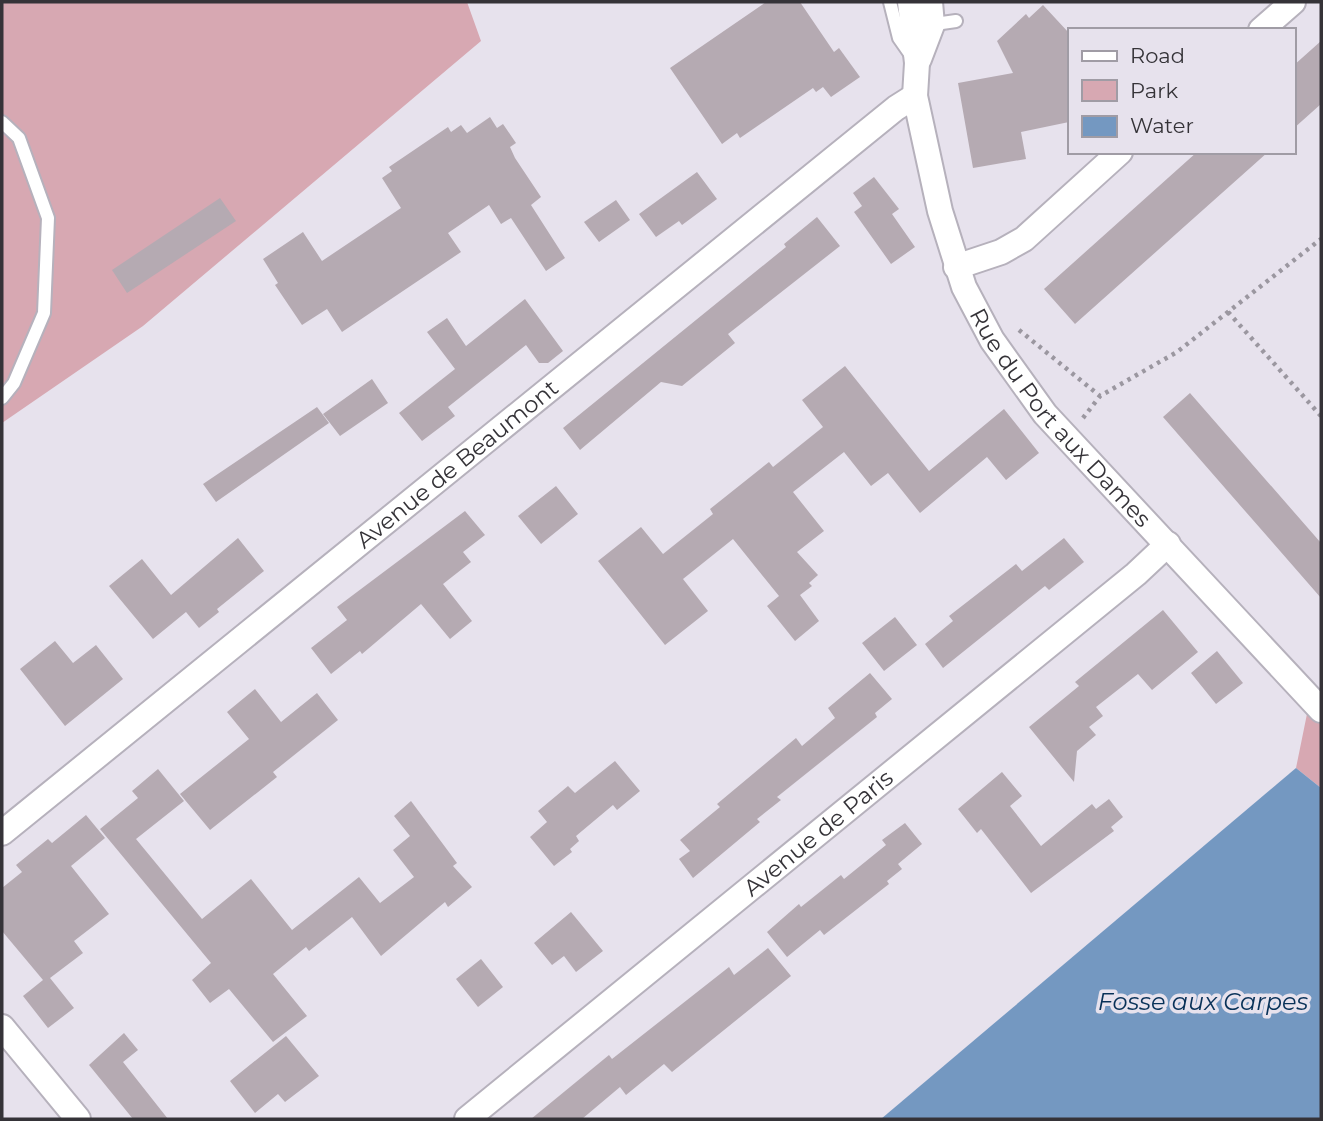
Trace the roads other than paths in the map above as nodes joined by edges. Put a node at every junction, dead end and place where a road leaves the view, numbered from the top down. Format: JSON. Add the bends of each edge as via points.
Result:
{"nodes":[{"id":1,"x":890,"y":2,"type":"edge"},
{"id":2,"x":1293,"y":2,"type":"edge"},
{"id":3,"x":921,"y":13,"type":"edge"},
{"id":4,"x":956,"y":21,"type":"dead end"},
{"id":5,"x":1263,"y":28,"type":"edge"},
{"id":6,"x":917,"y":63,"type":"junction"},
{"id":7,"x":915,"y":96,"type":"junction"},
{"id":8,"x":2,"y":122,"type":"edge"},
{"id":9,"x":1118,"y":154,"type":"edge"},
{"id":10,"x":956,"y":267,"type":"junction"},
{"id":11,"x":2,"y":398,"type":"edge"},
{"id":12,"x":1168,"y":544,"type":"junction"},
{"id":13,"x":1321,"y":710,"type":"edge"},
{"id":14,"x":2,"y":833,"type":"edge"},
{"id":15,"x":2,"y":1027,"type":"edge"},
{"id":16,"x":78,"y":1119,"type":"edge"},
{"id":17,"x":467,"y":1119,"type":"edge"}],
"edges":[{"from":1,"to":6,"type":"lane","via":[[899,38]]},
{"from":2,"to":5,"type":"street"},
{"from":3,"to":4,"type":"lane"},
{"from":3,"to":6,"type":"street","name":"Rue du Port aux Dames"},
{"from":6,"to":7,"type":"street","name":"Rue du Port aux Dames"},
{"from":7,"to":10,"type":"street","name":"Rue du Port aux Dames"},
{"from":7,"to":14,"type":"street","name":"Avenue de Beaumont"},
{"from":8,"to":11,"type":"lane","via":[[19,138],[48,218],[44,313],[14,383]]},
{"from":9,"to":10,"type":"street","via":[[1024,239]]},
{"from":10,"to":12,"type":"street","name":"Rue du Port aux Dames","via":[[992,340],[1029,394]]},
{"from":12,"to":13,"type":"street","name":"Rue du Port aux Dames"},
{"from":12,"to":17,"type":"street","name":"Avenue de Paris","via":[[1136,575]]},
{"from":15,"to":16,"type":"street"}]}
